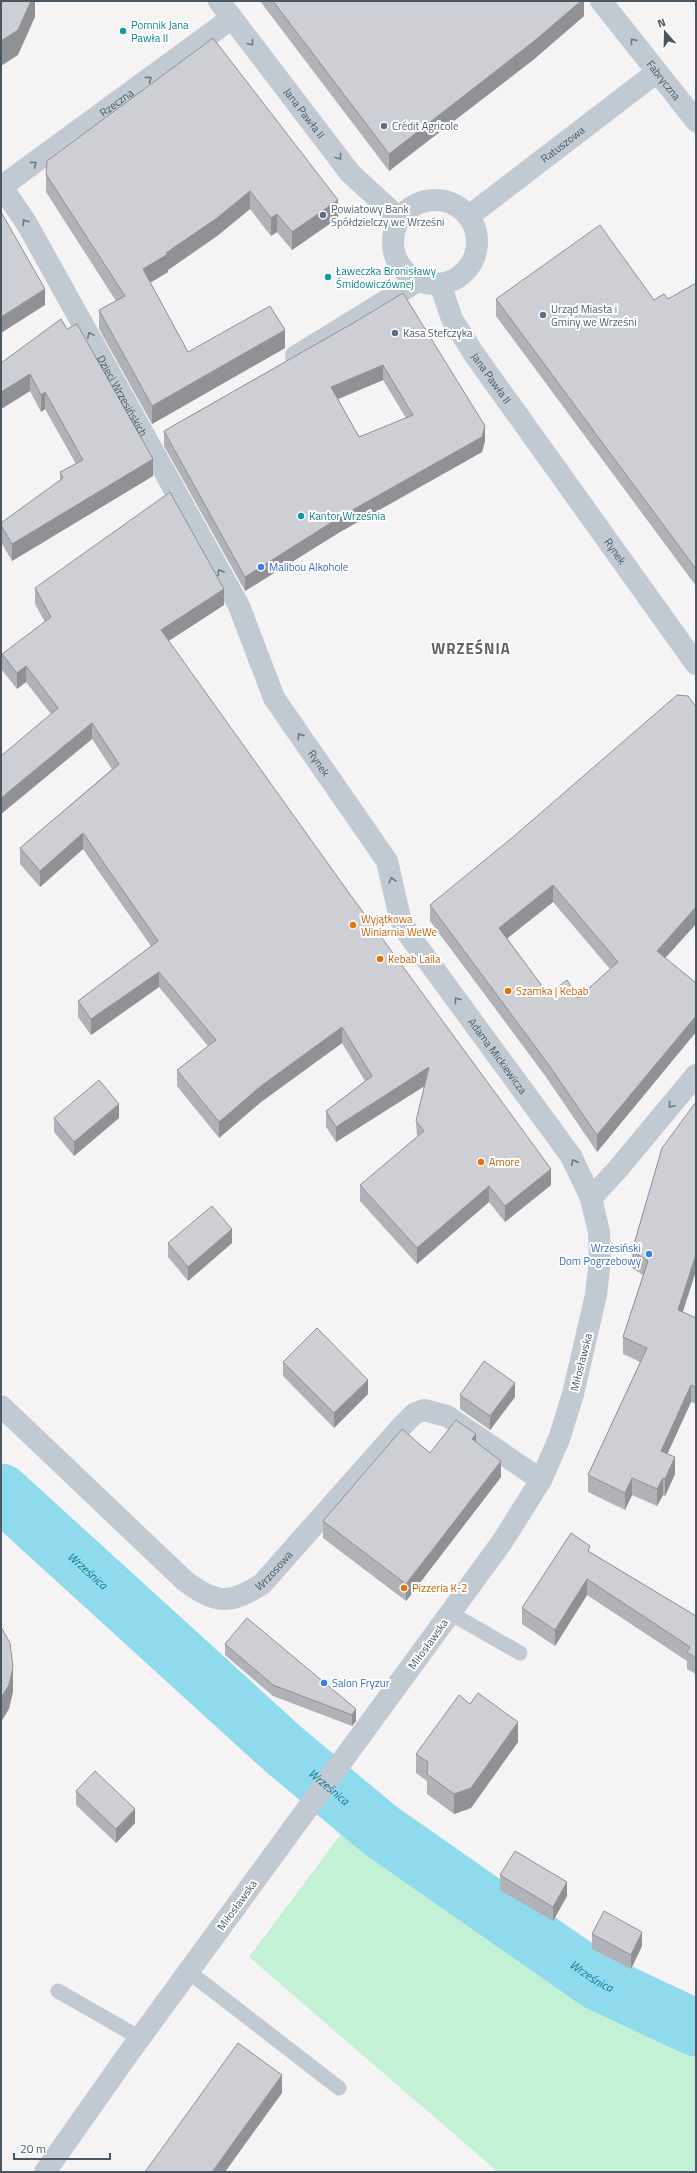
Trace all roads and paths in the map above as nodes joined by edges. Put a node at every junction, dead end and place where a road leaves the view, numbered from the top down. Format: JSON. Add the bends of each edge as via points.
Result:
{"nodes":[{"id":1,"x":601,"y":1,"type":"edge"},
{"id":2,"x":225,"y":9,"type":"edge"},
{"id":3,"x":657,"y":72,"type":"junction"},
{"id":4,"x":696,"y":121,"type":"edge"},
{"id":5,"x":1,"y":187,"type":"edge"},
{"id":6,"x":469,"y":216,"type":"junction"},
{"id":7,"x":399,"y":218,"type":"junction"},
{"id":8,"x":418,"y":281,"type":"junction"},
{"id":9,"x":440,"y":284,"type":"junction"},
{"id":10,"x":277,"y":367,"type":"edge"},
{"id":11,"x":168,"y":429,"type":"edge"},
{"id":12,"x":147,"y":441,"type":"junction"},
{"id":13,"x":556,"y":465,"type":"joint"},
{"id":14,"x":239,"y":606,"type":"joint"},
{"id":15,"x":696,"y":664,"type":"edge"},
{"id":16,"x":400,"y":918,"type":"joint"},
{"id":17,"x":696,"y":1075,"type":"edge"},
{"id":18,"x":590,"y":1198,"type":"junction"},
{"id":19,"x":1,"y":1406,"type":"edge"},
{"id":20,"x":541,"y":1480,"type":"junction"},
{"id":21,"x":450,"y":1613,"type":"junction"},
{"id":22,"x":520,"y":1653,"type":"dead end"},
{"id":23,"x":189,"y":1972,"type":"junction"},
{"id":24,"x":58,"y":1991,"type":"dead end"},
{"id":25,"x":140,"y":2038,"type":"junction"},
{"id":26,"x":339,"y":2088,"type":"dead end"},
{"id":27,"x":45,"y":2172,"type":"edge"}],
"edges":[{"from":3,"to":1,"type":"street","name":"Fabryczna","one_way":true},
{"from":5,"to":2,"type":"street","name":"Rzeczna","one_way":true},
{"from":2,"to":7,"type":"street","name":"Jana Pawła II","one_way":true,"via":[[350,172]]},
{"from":3,"to":4,"type":"street","name":"Fabryczna"},
{"from":3,"to":6,"type":"street","name":"Ratuszowa"},
{"from":12,"to":5,"type":"street","name":"Dzieci Wrzesińskich","one_way":true,"via":[[31,231]]},
{"from":6,"to":7,"type":"street","via":[[453,203],[434,199],[414,204]]},
{"from":6,"to":9,"type":"street","via":[[476,232],[477,250],[470,266],[457,278]]},
{"from":7,"to":8,"type":"street","via":[[393,233],[392,249],[398,264],[409,276]]},
{"from":8,"to":9,"type":"street"},
{"from":8,"to":10,"type":"street","via":[[319,344]]},
{"from":9,"to":13,"type":"street","name":"Jana Pawła II","via":[[452,319],[474,354]]},
{"from":11,"to":12,"type":"street"},
{"from":14,"to":12,"type":"street","name":"Dzieci Wrzesińskich","one_way":true},
{"from":13,"to":15,"type":"street","name":"Rynek"},
{"from":16,"to":14,"type":"street","name":"Rynek","one_way":true,"via":[[387,861],[274,698]]},
{"from":18,"to":16,"type":"street","name":"Adama Mickiewicza","one_way":true,"via":[[571,1156],[409,935]]},
{"from":17,"to":18,"type":"street","one_way":true,"via":[[617,1170]]},
{"from":18,"to":20,"type":"street","name":"Miłosławska","via":[[600,1232],[596,1295],[573,1394],[559,1439]]},
{"from":19,"to":20,"type":"street","name":"Wrzosowa","via":[[185,1581],[200,1593],[220,1600],[251,1591],[262,1584],[402,1426],[414,1414],[424,1410],[447,1416]]},
{"from":20,"to":21,"type":"street","name":"Miłosławska","via":[[502,1542]]},
{"from":21,"to":22,"type":"lane"},
{"from":21,"to":23,"type":"street","name":"Miłosławska"},
{"from":23,"to":25,"type":"street","name":"Miłosławska"},
{"from":23,"to":26,"type":"lane"},
{"from":24,"to":25,"type":"lane"},
{"from":25,"to":27,"type":"street","name":"Miłosławska"}]}
